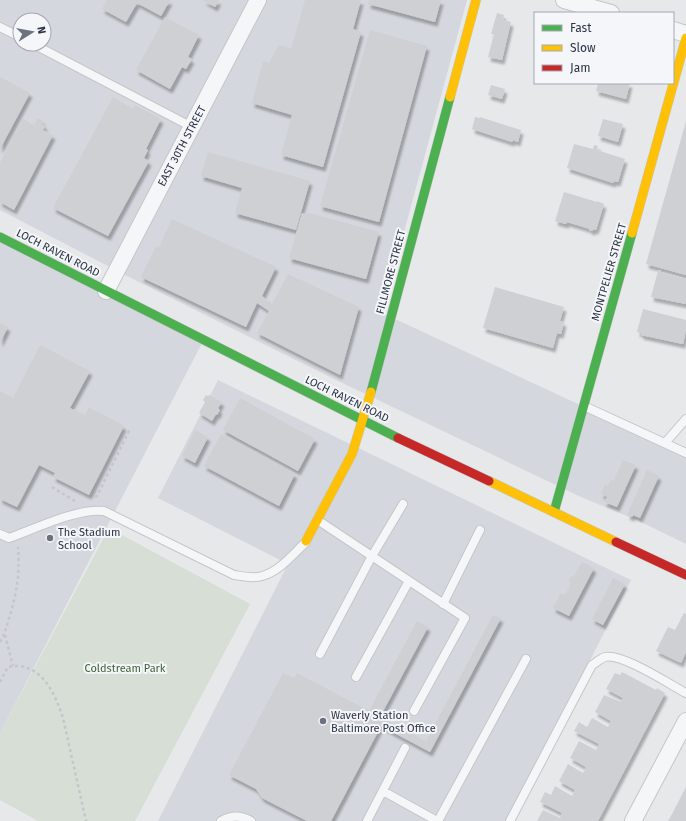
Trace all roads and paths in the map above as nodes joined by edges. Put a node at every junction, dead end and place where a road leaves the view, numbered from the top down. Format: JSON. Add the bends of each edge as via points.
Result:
{"nodes":[{"id":1,"x":258,"y":0,"type":"edge"},
{"id":2,"x":476,"y":0,"type":"edge"},
{"id":3,"x":564,"y":0,"type":"edge"},
{"id":4,"x":607,"y":12,"type":"edge"},
{"id":5,"x":0,"y":27,"type":"edge"},
{"id":6,"x":674,"y":30,"type":"edge"},
{"id":7,"x":12,"y":33,"type":"edge"},
{"id":8,"x":686,"y":34,"type":"edge"},
{"id":9,"x":686,"y":38,"type":"edge"},
{"id":10,"x":48,"y":52,"type":"edge"},
{"id":11,"x":674,"y":81,"type":"edge"},
{"id":12,"x":673,"y":84,"type":"edge"},
{"id":13,"x":192,"y":127,"type":"junction"},
{"id":14,"x":0,"y":237,"type":"edge"},
{"id":15,"x":106,"y":291,"type":"junction"},
{"id":16,"x":584,"y":406,"type":"junction"},
{"id":17,"x":686,"y":419,"type":"edge"},
{"id":18,"x":363,"y":421,"type":"junction"},
{"id":19,"x":130,"y":429,"type":"dead end"},
{"id":20,"x":665,"y":443,"type":"junction"},
{"id":21,"x":686,"y":453,"type":"edge"},
{"id":22,"x":52,"y":487,"type":"dead end"},
{"id":23,"x":91,"y":498,"type":"dead end"},
{"id":24,"x":403,"y":504,"type":"dead end"},
{"id":25,"x":70,"y":505,"type":"dead end"},
{"id":26,"x":554,"y":512,"type":"junction"},
{"id":27,"x":318,"y":520,"type":"junction"},
{"id":28,"x":480,"y":530,"type":"dead end"},
{"id":29,"x":0,"y":534,"type":"edge"},
{"id":30,"x":306,"y":542,"type":"joint"},
{"id":31,"x":18,"y":547,"type":"dead end"},
{"id":32,"x":372,"y":556,"type":"junction"},
{"id":33,"x":686,"y":575,"type":"edge"},
{"id":34,"x":409,"y":581,"type":"junction"},
{"id":35,"x":443,"y":604,"type":"junction"},
{"id":36,"x":5,"y":635,"type":"junction"},
{"id":37,"x":0,"y":642,"type":"edge"},
{"id":38,"x":320,"y":654,"type":"dead end"},
{"id":39,"x":526,"y":659,"type":"dead end"},
{"id":40,"x":13,"y":666,"type":"junction"},
{"id":41,"x":356,"y":678,"type":"dead end"},
{"id":42,"x":0,"y":682,"type":"edge"},
{"id":43,"x":686,"y":693,"type":"edge"},
{"id":44,"x":414,"y":711,"type":"dead end"},
{"id":45,"x":686,"y":721,"type":"edge"},
{"id":46,"x":405,"y":748,"type":"dead end"},
{"id":47,"x":383,"y":791,"type":"junction"},
{"id":48,"x":86,"y":821,"type":"edge"},
{"id":49,"x":221,"y":821,"type":"edge"},
{"id":50,"x":251,"y":821,"type":"edge"},
{"id":51,"x":367,"y":821,"type":"edge"},
{"id":52,"x":437,"y":821,"type":"edge"},
{"id":53,"x":510,"y":821,"type":"edge"},
{"id":54,"x":633,"y":821,"type":"edge"}],
"edges":[{"from":1,"to":13,"type":"street","name":"EAST 30TH STREET"},
{"from":2,"to":18,"type":"street","name":"FILLMORE STREET"},
{"from":3,"to":4,"type":"street"},
{"from":5,"to":7,"type":"lane"},
{"from":6,"to":8,"type":"street"},
{"from":9,"to":11,"type":"street","name":"MONTPELIER STREET"},
{"from":10,"to":13,"type":"lane"},
{"from":12,"to":16,"type":"street","name":"MONTPELIER STREET"},
{"from":13,"to":15,"type":"street","name":"EAST 30TH STREET"},
{"from":14,"to":15,"type":"street","name":"LOCH RAVEN ROAD"},
{"from":15,"to":18,"type":"street","name":"LOCH RAVEN ROAD"},
{"from":16,"to":20,"type":"lane"},
{"from":16,"to":26,"type":"street","name":"MONTPELIER STREET"},
{"from":17,"to":20,"type":"lane"},
{"from":18,"to":26,"type":"street","name":"LOCH RAVEN ROAD"},
{"from":18,"to":27,"type":"street","name":"FILLMORE STREET","via":[[352,454]]},
{"from":19,"to":23,"type":"path","via":[[97,496]]},
{"from":20,"to":21,"type":"lane"},
{"from":22,"to":25,"type":"path","via":[[78,502]]},
{"from":24,"to":32,"type":"lane"},
{"from":26,"to":33,"type":"street","name":"LOCH RAVEN ROAD"},
{"from":27,"to":30,"type":"street","name":"FILLMORE STREET"},
{"from":27,"to":32,"type":"lane"},
{"from":28,"to":35,"type":"lane"},
{"from":29,"to":30,"type":"lane","via":[[9,538],[81,512],[104,511],[234,575],[261,577],[276,570]]},
{"from":31,"to":36,"type":"path","via":[[17,593]]},
{"from":32,"to":34,"type":"lane"},
{"from":32,"to":38,"type":"lane"},
{"from":34,"to":35,"type":"lane"},
{"from":34,"to":41,"type":"lane"},
{"from":35,"to":44,"type":"lane","via":[[465,618]]},
{"from":36,"to":37,"type":"path"},
{"from":36,"to":40,"type":"path"},
{"from":39,"to":52,"type":"lane"},
{"from":40,"to":42,"type":"path","via":[[8,667]]},
{"from":40,"to":48,"type":"path","via":[[28,668],[37,674],[46,682],[58,701]]},
{"from":43,"to":53,"type":"lane","via":[[626,661],[614,657],[604,657],[598,661],[592,666]]},
{"from":45,"to":54,"type":"street"},
{"from":46,"to":47,"type":"lane"},
{"from":47,"to":51,"type":"lane"},
{"from":47,"to":52,"type":"lane"},
{"from":49,"to":50,"type":"lane","via":[[230,816],[243,816]]}]}
